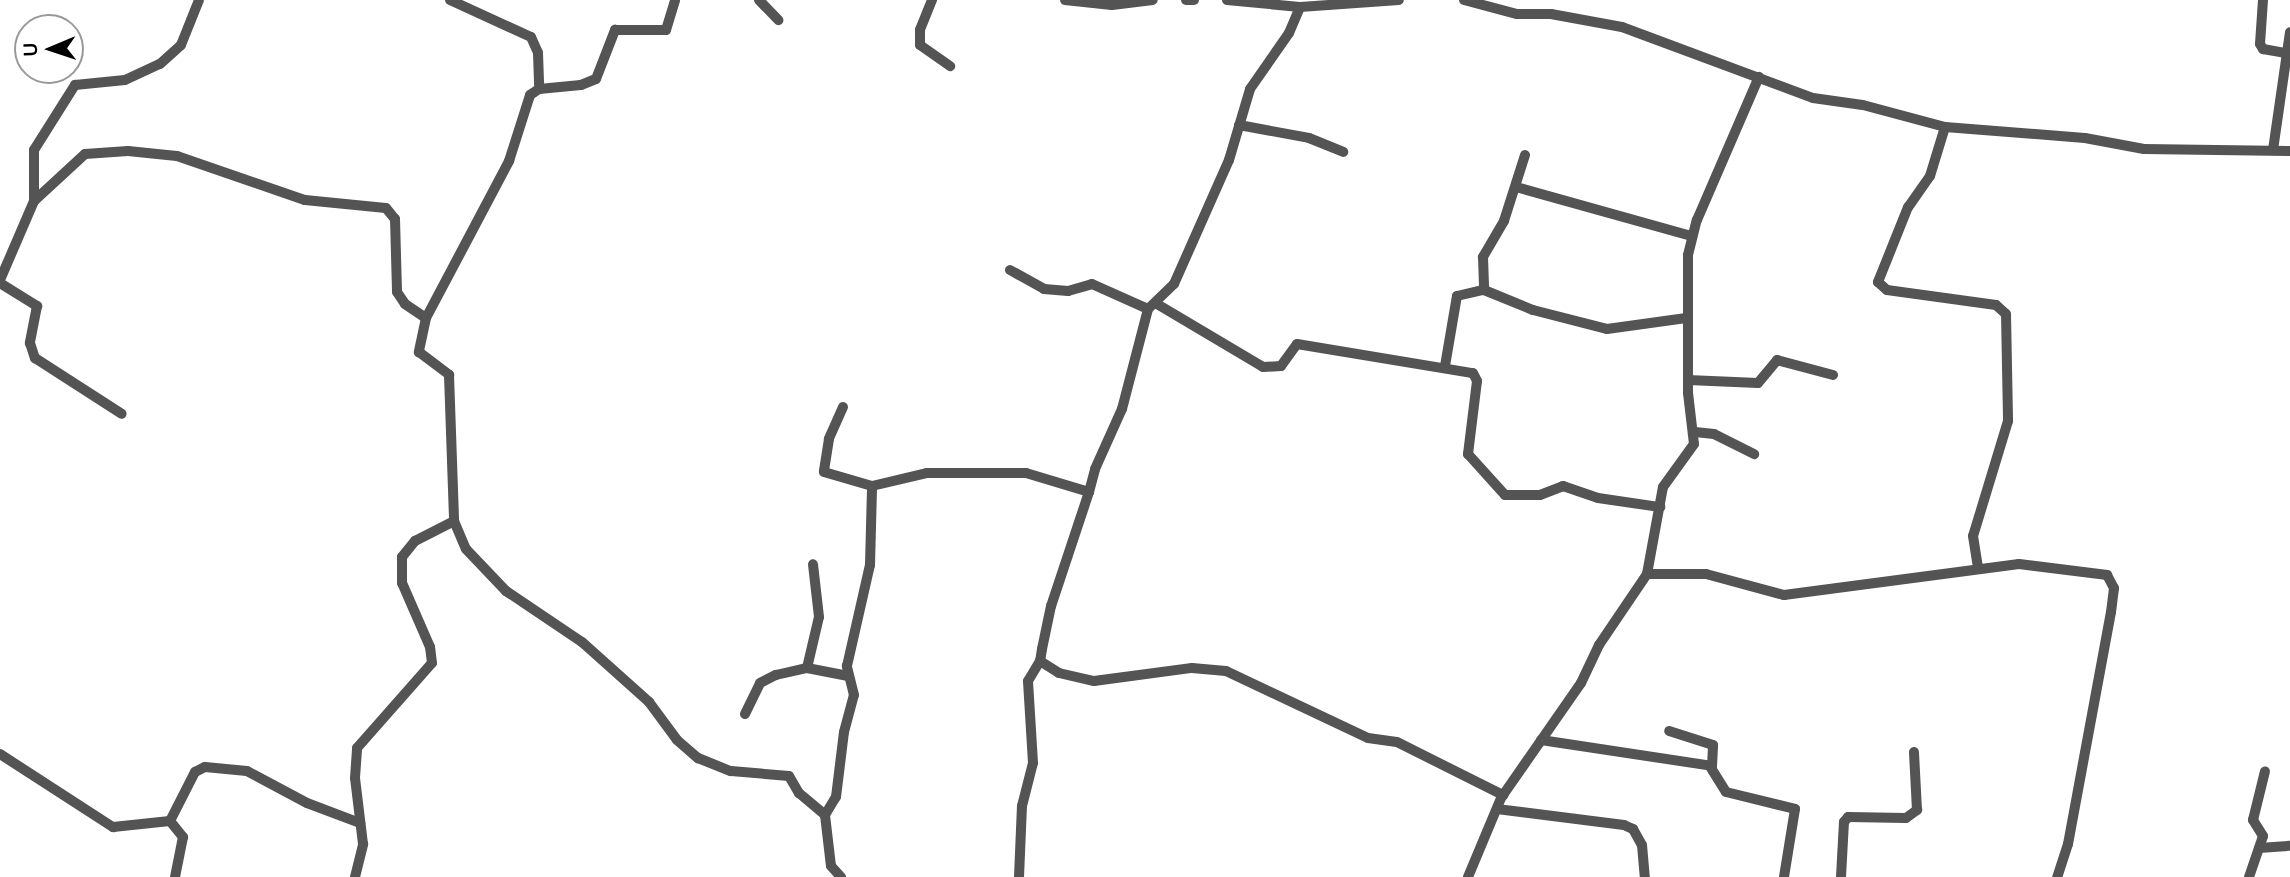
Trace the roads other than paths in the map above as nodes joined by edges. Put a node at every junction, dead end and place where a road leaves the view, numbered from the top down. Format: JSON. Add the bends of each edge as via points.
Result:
{"nodes":[{"id":1,"x":199,"y":0,"type":"edge"},
{"id":2,"x":450,"y":0,"type":"edge"},
{"id":3,"x":675,"y":0,"type":"edge"},
{"id":4,"x":759,"y":0,"type":"edge"},
{"id":5,"x":932,"y":0,"type":"edge"},
{"id":6,"x":1065,"y":0,"type":"edge"},
{"id":7,"x":1153,"y":0,"type":"edge"},
{"id":8,"x":1186,"y":0,"type":"edge"},
{"id":9,"x":1194,"y":0,"type":"edge"},
{"id":10,"x":1227,"y":0,"type":"edge"},
{"id":11,"x":1399,"y":0,"type":"edge"},
{"id":12,"x":1464,"y":0,"type":"edge"},
{"id":13,"x":2263,"y":0,"type":"edge"},
{"id":14,"x":1300,"y":7,"type":"junction"},
{"id":15,"x":778,"y":20,"type":"dead end"},
{"id":16,"x":2290,"y":32,"type":"edge"},
{"id":17,"x":2285,"y":53,"type":"junction"},
{"id":18,"x":950,"y":66,"type":"dead end"},
{"id":19,"x":1759,"y":78,"type":"junction"},
{"id":20,"x":539,"y":89,"type":"junction"},
{"id":21,"x":1239,"y":125,"type":"junction"},
{"id":22,"x":1945,"y":127,"type":"junction"},
{"id":23,"x":2273,"y":150,"type":"junction"},
{"id":24,"x":2290,"y":151,"type":"edge"},
{"id":25,"x":1343,"y":152,"type":"dead end"},
{"id":26,"x":1525,"y":155,"type":"dead end"},
{"id":27,"x":1516,"y":187,"type":"junction"},
{"id":28,"x":34,"y":201,"type":"junction"},
{"id":29,"x":1692,"y":236,"type":"junction"},
{"id":30,"x":1010,"y":270,"type":"dead end"},
{"id":31,"x":0,"y":281,"type":"edge"},
{"id":32,"x":1483,"y":290,"type":"junction"},
{"id":33,"x":1152,"y":307,"type":"junction"},
{"id":34,"x":426,"y":318,"type":"junction"},
{"id":35,"x":1686,"y":318,"type":"junction"},
{"id":36,"x":1445,"y":366,"type":"junction"},
{"id":37,"x":1833,"y":375,"type":"dead end"},
{"id":38,"x":1688,"y":380,"type":"junction"},
{"id":39,"x":843,"y":407,"type":"dead end"},
{"id":40,"x":122,"y":414,"type":"dead end"},
{"id":41,"x":1695,"y":432,"type":"junction"},
{"id":42,"x":1754,"y":454,"type":"dead end"},
{"id":43,"x":872,"y":486,"type":"junction"},
{"id":44,"x":1089,"y":492,"type":"junction"},
{"id":45,"x":1660,"y":507,"type":"junction"},
{"id":46,"x":454,"y":521,"type":"junction"},
{"id":47,"x":813,"y":564,"type":"dead end"},
{"id":48,"x":1978,"y":569,"type":"junction"},
{"id":49,"x":1647,"y":574,"type":"junction"},
{"id":50,"x":1040,"y":660,"type":"junction"},
{"id":51,"x":807,"y":668,"type":"junction"},
{"id":52,"x":848,"y":676,"type":"junction"},
{"id":53,"x":745,"y":714,"type":"dead end"},
{"id":54,"x":1669,"y":732,"type":"dead end"},
{"id":55,"x":1541,"y":740,"type":"junction"},
{"id":56,"x":1914,"y":752,"type":"dead end"},
{"id":57,"x":0,"y":754,"type":"edge"},
{"id":58,"x":1711,"y":768,"type":"junction"},
{"id":59,"x":2265,"y":771,"type":"dead end"},
{"id":60,"x":1503,"y":795,"type":"junction"},
{"id":61,"x":1497,"y":809,"type":"junction"},
{"id":62,"x":825,"y":815,"type":"junction"},
{"id":63,"x":170,"y":821,"type":"junction"},
{"id":64,"x":360,"y":823,"type":"junction"},
{"id":65,"x":2290,"y":846,"type":"edge"},
{"id":66,"x":2259,"y":848,"type":"junction"},
{"id":67,"x":175,"y":877,"type":"edge"},
{"id":68,"x":355,"y":877,"type":"edge"},
{"id":69,"x":841,"y":877,"type":"edge"},
{"id":70,"x":1019,"y":877,"type":"edge"},
{"id":71,"x":1468,"y":877,"type":"edge"},
{"id":72,"x":1644,"y":877,"type":"edge"},
{"id":73,"x":1784,"y":877,"type":"edge"},
{"id":74,"x":1841,"y":877,"type":"edge"},
{"id":75,"x":2057,"y":877,"type":"edge"},
{"id":76,"x":2249,"y":877,"type":"edge"}],
"edges":[{"from":1,"to":28,"type":"street","via":[[181,45],[160,64],[125,80],[75,85],[34,150]]},
{"from":2,"to":20,"type":"street","via":[[531,37],[538,53]]},
{"from":3,"to":20,"type":"street","via":[[666,30],[615,30],[596,79]]},
{"from":4,"to":15,"type":"street"},
{"from":5,"to":18,"type":"street","via":[[920,30],[920,45]]},
{"from":6,"to":7,"type":"street","via":[[1112,5]]},
{"from":8,"to":9,"type":"street"},
{"from":10,"to":14,"type":"street"},
{"from":11,"to":14,"type":"street"},
{"from":12,"to":19,"type":"street","via":[[1517,14],[1551,14],[1622,27]]},
{"from":13,"to":17,"type":"street","via":[[2260,44],[2263,49]]},
{"from":14,"to":21,"type":"street","via":[[1289,33],[1250,89]]},
{"from":16,"to":17,"type":"street"},
{"from":17,"to":23,"type":"street"},
{"from":19,"to":22,"type":"street","via":[[1813,98],[1863,104]]},
{"from":19,"to":29,"type":"street"},
{"from":20,"to":34,"type":"street","via":[[530,94],[509,161]]},
{"from":21,"to":25,"type":"street","via":[[1309,138]]},
{"from":21,"to":33,"type":"street","via":[[1204,220],[1174,284]]},
{"from":22,"to":23,"type":"street","via":[[2085,138],[2144,149]]},
{"from":22,"to":48,"type":"street","via":[[1930,176],[1908,207],[1878,282],[1887,290],[1996,304],[2006,314],[2008,421],[1973,536]]},
{"from":23,"to":24,"type":"street"},
{"from":26,"to":27,"type":"street"},
{"from":27,"to":29,"type":"street"},
{"from":27,"to":32,"type":"street","via":[[1498,235],[1483,257]]},
{"from":28,"to":31,"type":"street"},
{"from":28,"to":34,"type":"street","via":[[85,155],[128,152],[194,160],[305,200],[349,208],[377,205],[393,213],[395,219],[401,300]]},
{"from":29,"to":35,"type":"street"},
{"from":30,"to":33,"type":"street","via":[[1044,289],[1068,291],[1092,284]]},
{"from":31,"to":40,"type":"street","via":[[37,306],[30,343],[35,358]]},
{"from":32,"to":35,"type":"street","via":[[1523,307],[1607,329]]},
{"from":32,"to":36,"type":"street","via":[[1457,296]]},
{"from":33,"to":36,"type":"street","via":[[1263,367],[1281,366],[1297,344]]},
{"from":33,"to":44,"type":"street","via":[[1122,409]]},
{"from":34,"to":46,"type":"street","via":[[419,352],[449,375]]},
{"from":35,"to":38,"type":"street"},
{"from":36,"to":45,"type":"street","via":[[1474,373],[1477,378],[1468,454],[1505,495],[1540,495],[1563,486],[1598,498]]},
{"from":37,"to":38,"type":"street","via":[[1777,360],[1758,383]]},
{"from":38,"to":41,"type":"street"},
{"from":39,"to":43,"type":"street","via":[[824,472]]},
{"from":41,"to":42,"type":"street","via":[[1714,433]]},
{"from":41,"to":45,"type":"street","via":[[1691,451],[1663,487]]},
{"from":43,"to":44,"type":"street","via":[[917,474],[1026,472]]},
{"from":43,"to":52,"type":"street","via":[[870,565]]},
{"from":44,"to":50,"type":"street","via":[[1051,606]]},
{"from":45,"to":49,"type":"street"},
{"from":46,"to":62,"type":"street","via":[[466,549],[484,573],[597,656],[649,702],[687,750],[732,771],[789,776],[799,793]]},
{"from":46,"to":64,"type":"street","via":[[415,541],[402,557],[402,583],[430,647],[432,663],[357,748]]},
{"from":47,"to":51,"type":"street","via":[[819,617]]},
{"from":48,"to":49,"type":"street","via":[[1784,595],[1706,574]]},
{"from":48,"to":75,"type":"street","via":[[2035,564],[2072,573],[2103,574],[2112,582],[2101,671],[2068,844]]},
{"from":49,"to":55,"type":"street"},
{"from":50,"to":60,"type":"street","via":[[1075,679],[1094,681],[1192,668],[1226,671],[1368,738],[1397,742]]},
{"from":50,"to":70,"type":"street","via":[[1028,681],[1033,763],[1021,806]]},
{"from":51,"to":52,"type":"street"},
{"from":51,"to":53,"type":"street","via":[[760,683]]},
{"from":52,"to":62,"type":"street","via":[[854,689],[840,774],[836,797]]},
{"from":54,"to":58,"type":"street","via":[[1713,745]]},
{"from":55,"to":58,"type":"street"},
{"from":55,"to":60,"type":"street"},
{"from":56,"to":74,"type":"street","via":[[1917,810],[1906,818],[1848,817]]},
{"from":57,"to":63,"type":"street","via":[[113,827]]},
{"from":58,"to":73,"type":"street","via":[[1726,792],[1795,809]]},
{"from":59,"to":66,"type":"street","via":[[2254,809],[2254,823],[2263,836]]},
{"from":60,"to":61,"type":"street"},
{"from":61,"to":71,"type":"street"},
{"from":61,"to":72,"type":"street","via":[[1606,820],[1633,829],[1642,845]]},
{"from":62,"to":69,"type":"street","via":[[831,866]]},
{"from":63,"to":64,"type":"street","via":[[195,772],[205,766],[247,771],[307,803]]},
{"from":63,"to":67,"type":"street","via":[[183,837]]},
{"from":64,"to":68,"type":"street","via":[[363,844]]},
{"from":65,"to":66,"type":"street"},
{"from":66,"to":76,"type":"street"}]}
